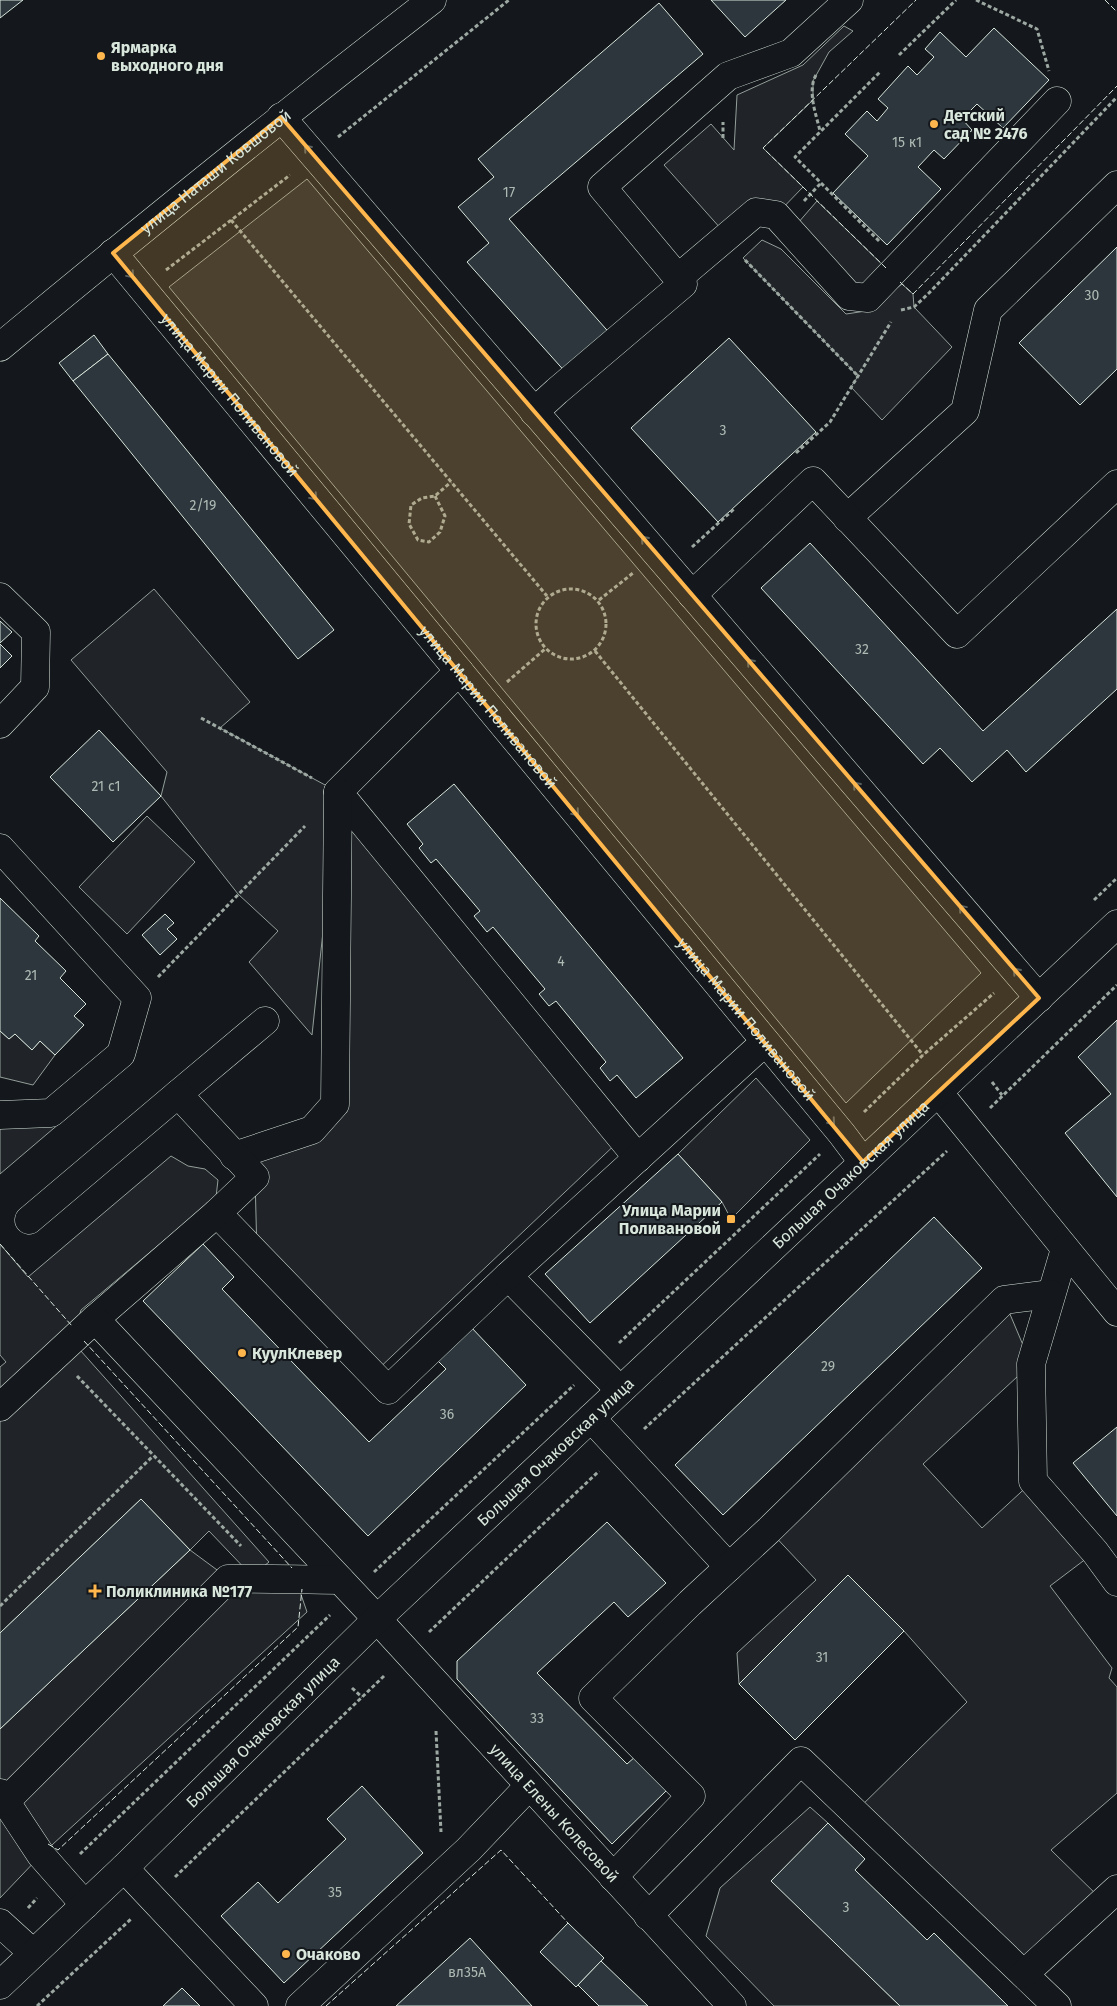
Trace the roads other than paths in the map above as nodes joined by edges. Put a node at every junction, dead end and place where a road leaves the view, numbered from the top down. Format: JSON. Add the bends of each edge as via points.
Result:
{"nodes":[{"id":1,"x":432,"y":0,"type":"edge"},
{"id":2,"x":850,"y":0,"type":"edge"},
{"id":3,"x":1058,"y":101,"type":"road end"},
{"id":4,"x":281,"y":117,"type":"junction"},
{"id":5,"x":1117,"y":185,"type":"edge"},
{"id":6,"x":113,"y":253,"type":"junction"},
{"id":7,"x":678,"y":278,"type":"junction"},
{"id":8,"x":0,"y":347,"type":"edge"},
{"id":9,"x":534,"y":412,"type":"junction"},
{"id":10,"x":1117,"y":484,"type":"edge"},
{"id":11,"x":847,"y":518,"type":"junction"},
{"id":12,"x":692,"y":595,"type":"junction"},
{"id":13,"x":0,"y":597,"type":"edge"},
{"id":14,"x":458,"y":671,"type":"junction"},
{"id":15,"x":0,"y":724,"type":"edge"},
{"id":16,"x":338,"y":792,"type":"junction"},
{"id":17,"x":0,"y":848,"type":"edge"},
{"id":18,"x":1117,"y":924,"type":"edge"},
{"id":19,"x":1039,"y":998,"type":"junction"},
{"id":20,"x":265,"y":1021,"type":"dead end"},
{"id":21,"x":765,"y":1042,"type":"junction"},
{"id":22,"x":938,"y":1092,"type":"junction"},
{"id":23,"x":178,"y":1094,"type":"junction"},
{"id":24,"x":0,"y":1115,"type":"edge"},
{"id":25,"x":234,"y":1156,"type":"junction"},
{"id":26,"x":638,"y":1158,"type":"junction"},
{"id":27,"x":863,"y":1162,"type":"junction"},
{"id":28,"x":217,"y":1213,"type":"junction"},
{"id":29,"x":29,"y":1220,"type":"dead end"},
{"id":30,"x":1065,"y":1249,"type":"junction"},
{"id":31,"x":508,"y":1276,"type":"junction"},
{"id":32,"x":1051,"y":1294,"type":"junction"},
{"id":33,"x":1117,"y":1312,"type":"edge"},
{"id":34,"x":95,"y":1319,"type":"junction"},
{"id":35,"x":620,"y":1390,"type":"junction"},
{"id":36,"x":0,"y":1407,"type":"edge"},
{"id":37,"x":591,"y":1418,"type":"junction"},
{"id":38,"x":729,"y":1567,"type":"junction"},
{"id":39,"x":1117,"y":1582,"type":"edge"},
{"id":40,"x":346,"y":1587,"type":"junction"},
{"id":41,"x":377,"y":1619,"type":"junction"},
{"id":42,"x":529,"y":1786,"type":"junction"},
{"id":43,"x":3,"y":1797,"type":"edge"},
{"id":44,"x":124,"y":1868,"type":"junction"},
{"id":45,"x":613,"y":1877,"type":"junction"},
{"id":46,"x":1117,"y":1888,"type":"edge"},
{"id":47,"x":85,"y":1905,"type":"junction"},
{"id":48,"x":648,"y":1916,"type":"junction"},
{"id":49,"x":4,"y":1926,"type":"edge"},
{"id":50,"x":33,"y":1954,"type":"junction"},
{"id":51,"x":1024,"y":1974,"type":"junction"},
{"id":52,"x":0,"y":1985,"type":"edge"},
{"id":53,"x":254,"y":2006,"type":"edge"},
{"id":54,"x":300,"y":2006,"type":"edge"},
{"id":55,"x":732,"y":2006,"type":"edge"},
{"id":56,"x":1057,"y":2006,"type":"edge"}],
"edges":[{"from":1,"to":4,"type":"street","name":"улица Наташи Ковшовой"},
{"from":2,"to":7,"type":"street","via":[[791,53],[728,76],[602,187]]},
{"from":3,"to":7,"type":"street","via":[[868,298],[849,296],[776,215],[756,212]]},
{"from":4,"to":6,"type":"street","name":"улица Наташи Ковшовой"},
{"from":9,"to":4,"type":"street","one_way":true},
{"from":5,"to":11,"type":"street","via":[[988,310],[965,411]]},
{"from":6,"to":8,"type":"street","name":"улица Наташи Ковшовой"},
{"from":6,"to":14,"type":"street","name":"улица Марии Поливановой","one_way":true},
{"from":7,"to":9,"type":"street","via":[[683,284]]},
{"from":12,"to":9,"type":"street","one_way":true},
{"from":10,"to":11,"type":"street","via":[[957,634]]},
{"from":11,"to":12,"type":"street","via":[[813,481]]},
{"from":19,"to":12,"type":"street","one_way":true},
{"from":13,"to":15,"type":"street","via":[[36,632],[35,687]]},
{"from":14,"to":16,"type":"street"},
{"from":14,"to":21,"type":"street","name":"улица Марии Поливановой","one_way":true},
{"from":16,"to":25,"type":"street","via":[[335,1104],[312,1130]]},
{"from":16,"to":26,"type":"street"},
{"from":17,"to":24,"type":"street","via":[[137,998],[121,1054],[51,1113]]},
{"from":18,"to":19,"type":"street","name":"Большая Очаковская улица"},
{"from":19,"to":22,"type":"street","name":"Большая Очаковская улица"},
{"from":20,"to":23,"type":"street"},
{"from":21,"to":26,"type":"street"},
{"from":21,"to":27,"type":"street","name":"улица Марии Поливановой","one_way":true},
{"from":22,"to":27,"type":"street","name":"Большая Очаковская улица"},
{"from":22,"to":30,"type":"street"},
{"from":23,"to":25,"type":"street"},
{"from":23,"to":29,"type":"street"},
{"from":25,"to":28,"type":"street","via":[[255,1177]]},
{"from":26,"to":31,"type":"street"},
{"from":27,"to":35,"type":"street","name":"Большая Очаковская улица"},
{"from":28,"to":31,"type":"street","via":[[388,1390]]},
{"from":28,"to":34,"type":"street"},
{"from":30,"to":32,"type":"street"},
{"from":30,"to":33,"type":"street"},
{"from":31,"to":35,"type":"street"},
{"from":32,"to":38,"type":"street","via":[[1004,1300]]},
{"from":32,"to":39,"type":"street","via":[[1031,1364],[1033,1481]]},
{"from":34,"to":36,"type":"street"},
{"from":34,"to":40,"type":"street","name":"улица Елены Колесовой"},
{"from":35,"to":37,"type":"street","name":"Большая Очаковская улица"},
{"from":37,"to":38,"type":"street"},
{"from":37,"to":41,"type":"street","name":"Большая Очаковская улица"},
{"from":38,"to":45,"type":"street","via":[[592,1698],[691,1796]]},
{"from":40,"to":41,"type":"street","name":"улица Елены Колесовой"},
{"from":40,"to":43,"type":"street","via":[[270,1578],[228,1578]]},
{"from":41,"to":42,"type":"street","name":"улица Елены Колесовой"},
{"from":41,"to":44,"type":"street","name":"Большая Очаковская улица"},
{"from":42,"to":45,"type":"street","name":"улица Елены Колесовой"},
{"from":42,"to":54,"type":"street","via":[[443,1873]]},
{"from":43,"to":47,"type":"street","via":[[41,1855]]},
{"from":44,"to":47,"type":"street","name":"Большая Очаковская улица"},
{"from":44,"to":53,"type":"street"},
{"from":45,"to":48,"type":"street","name":"улица Елены Колесовой"},
{"from":46,"to":51,"type":"street"},
{"from":47,"to":50,"type":"street","name":"Большая Очаковская улица"},
{"from":48,"to":51,"type":"street","via":[[801,1761]]},
{"from":48,"to":55,"type":"street","name":"улица Елены Колесовой"},
{"from":49,"to":50,"type":"street"},
{"from":50,"to":52,"type":"street","name":"Большая Очаковская улица"},
{"from":51,"to":56,"type":"street"}]}
